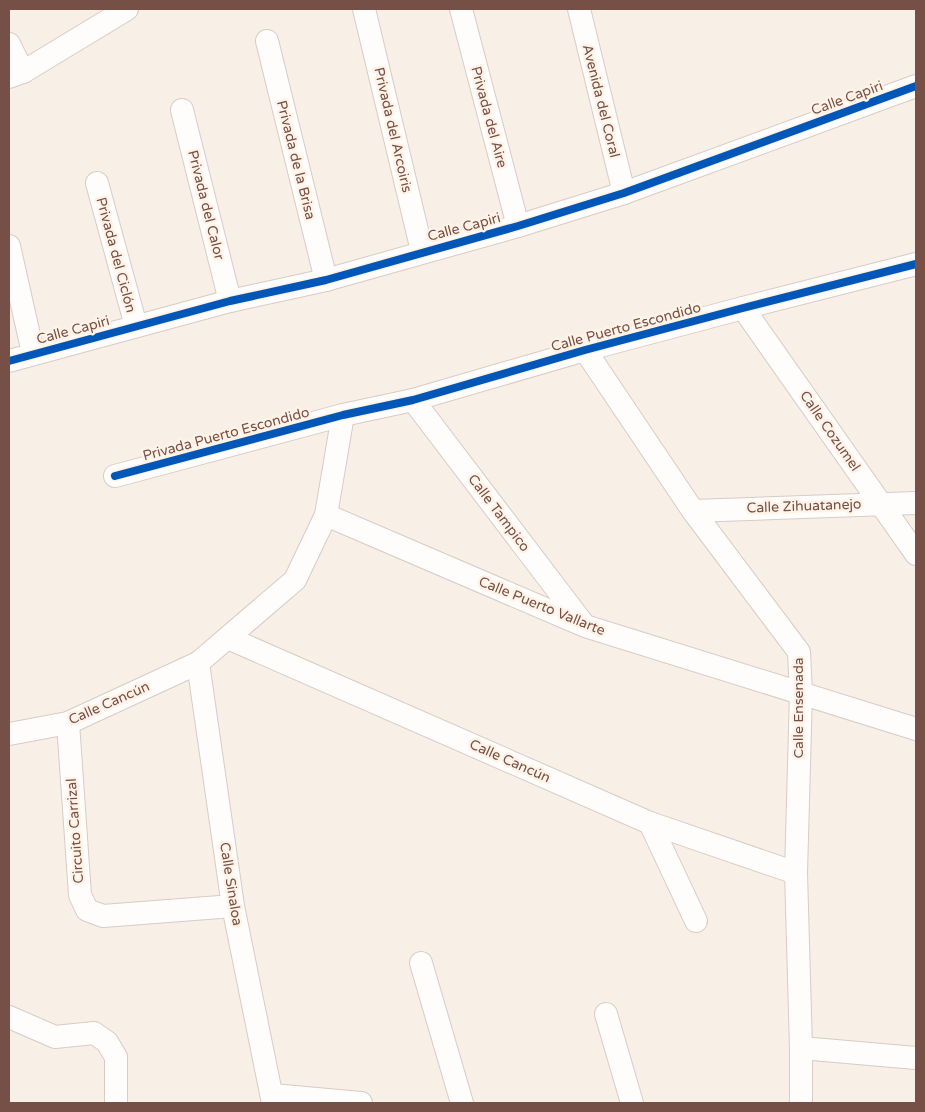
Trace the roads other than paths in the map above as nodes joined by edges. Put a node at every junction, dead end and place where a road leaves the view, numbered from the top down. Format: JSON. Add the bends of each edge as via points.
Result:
{"nodes":[{"id":1,"x":127,"y":9,"type":"edge"},
{"id":2,"x":364,"y":9,"type":"edge"},
{"id":3,"x":461,"y":9,"type":"edge"},
{"id":4,"x":578,"y":9,"type":"edge"},
{"id":5,"x":267,"y":41,"type":"dead end"},
{"id":6,"x":9,"y":44,"type":"edge"},
{"id":7,"x":16,"y":75,"type":"edge"},
{"id":8,"x":916,"y":86,"type":"edge"},
{"id":9,"x":182,"y":110,"type":"dead end"},
{"id":10,"x":97,"y":183,"type":"dead end"},
{"id":11,"x":624,"y":193,"type":"junction"},
{"id":12,"x":518,"y":226,"type":"junction"},
{"id":13,"x":9,"y":246,"type":"edge"},
{"id":14,"x":422,"y":251,"type":"junction"},
{"id":15,"x":914,"y":268,"type":"edge"},
{"id":16,"x":326,"y":280,"type":"junction"},
{"id":17,"x":230,"y":301,"type":"junction"},
{"id":18,"x":743,"y":308,"type":"junction"},
{"id":19,"x":136,"y":326,"type":"junction"},
{"id":20,"x":585,"y":350,"type":"junction"},
{"id":21,"x":33,"y":353,"type":"junction"},
{"id":22,"x":9,"y":361,"type":"edge"},
{"id":23,"x":413,"y":400,"type":"junction"},
{"id":24,"x":343,"y":415,"type":"junction"},
{"id":25,"x":115,"y":476,"type":"dead end"},
{"id":26,"x":881,"y":503,"type":"junction"},
{"id":27,"x":916,"y":503,"type":"edge"},
{"id":28,"x":693,"y":511,"type":"junction"},
{"id":29,"x":326,"y":515,"type":"junction"},
{"id":30,"x":916,"y":554,"type":"edge"},
{"id":31,"x":585,"y":626,"type":"junction"},
{"id":32,"x":228,"y":638,"type":"junction"},
{"id":33,"x":198,"y":663,"type":"junction"},
{"id":34,"x":801,"y":692,"type":"junction"},
{"id":35,"x":68,"y":723,"type":"junction"},
{"id":36,"x":916,"y":729,"type":"edge"},
{"id":37,"x":9,"y":734,"type":"edge"},
{"id":38,"x":650,"y":822,"type":"junction"},
{"id":39,"x":796,"y":873,"type":"junction"},
{"id":40,"x":233,"y":906,"type":"junction"},
{"id":41,"x":696,"y":921,"type":"dead end"},
{"id":42,"x":421,"y":963,"type":"dead end"},
{"id":43,"x":606,"y":1014,"type":"dead end"},
{"id":44,"x":9,"y":1016,"type":"edge"},
{"id":45,"x":801,"y":1048,"type":"junction"},
{"id":46,"x":916,"y":1058,"type":"edge"},
{"id":47,"x":272,"y":1099,"type":"edge"},
{"id":48,"x":116,"y":1103,"type":"edge"},
{"id":49,"x":361,"y":1103,"type":"edge"},
{"id":50,"x":462,"y":1103,"type":"edge"},
{"id":51,"x":632,"y":1103,"type":"edge"},
{"id":52,"x":801,"y":1103,"type":"edge"}],
"edges":[{"from":1,"to":7,"type":"street"},
{"from":2,"to":14,"type":"street","name":"Privada del Arcoiris"},
{"from":3,"to":12,"type":"street","name":"Privada del Aire"},
{"from":4,"to":11,"type":"street","name":"Avenida del Coral"},
{"from":5,"to":16,"type":"street","name":"Privada de la Brisa"},
{"from":6,"to":7,"type":"street"},
{"from":8,"to":11,"type":"street","name":"Calle Capiri"},
{"from":9,"to":17,"type":"street","name":"Privada del Calor"},
{"from":10,"to":19,"type":"street","name":"Privada del Ciclón"},
{"from":11,"to":12,"type":"street","name":"Calle Capiri"},
{"from":12,"to":14,"type":"street","name":"Calle Capiri"},
{"from":13,"to":21,"type":"street"},
{"from":14,"to":16,"type":"street","name":"Calle Capiri"},
{"from":15,"to":18,"type":"street","name":"Calle Puerto Escondido"},
{"from":16,"to":17,"type":"street","name":"Calle Capiri"},
{"from":17,"to":19,"type":"street","name":"Calle Capiri"},
{"from":18,"to":20,"type":"street","name":"Calle Puerto Escondido"},
{"from":18,"to":26,"type":"street","name":"Calle Cozumel"},
{"from":19,"to":21,"type":"street","name":"Calle Capiri"},
{"from":20,"to":23,"type":"street","name":"Calle Puerto Escondido"},
{"from":20,"to":28,"type":"street","name":"Calle Ensenada"},
{"from":21,"to":22,"type":"street","name":"Calle Capiri"},
{"from":23,"to":24,"type":"street","name":"Calle Puerto Escondido"},
{"from":23,"to":31,"type":"street","name":"Calle Tampico"},
{"from":24,"to":25,"type":"street","name":"Privada Puerto Escondido"},
{"from":24,"to":29,"type":"street"},
{"from":26,"to":27,"type":"street","name":"Calle Zihuatanejo"},
{"from":26,"to":28,"type":"street","name":"Calle Zihuatanejo"},
{"from":26,"to":30,"type":"street","name":"Calle Cozumel"},
{"from":28,"to":34,"type":"street","name":"Calle Ensenada","via":[[799,652]]},
{"from":29,"to":31,"type":"street","name":"Calle Puerto Vallarte"},
{"from":29,"to":32,"type":"street","name":"Calle Cancún","via":[[295,580]]},
{"from":31,"to":34,"type":"street","name":"Calle Puerto Vallarte"},
{"from":32,"to":33,"type":"street","name":"Calle Cancún"},
{"from":32,"to":38,"type":"street","name":"Calle Cancún"},
{"from":33,"to":35,"type":"street","name":"Calle Cancún"},
{"from":33,"to":40,"type":"street","name":"Calle Sinaloa"},
{"from":34,"to":36,"type":"street","name":"Calle Puerto Vallarte"},
{"from":34,"to":39,"type":"street","name":"Calle Ensenada"},
{"from":35,"to":37,"type":"street","name":"Calle Cancún"},
{"from":35,"to":40,"type":"street","name":"Circuito Carrizal","via":[[80,895],[86,910],[103,916]]},
{"from":38,"to":39,"type":"street","name":"Calle Cancún"},
{"from":38,"to":41,"type":"street"},
{"from":39,"to":45,"type":"street","name":"Calle Ensenada"},
{"from":40,"to":47,"type":"street","name":"Calle Sinaloa"},
{"from":42,"to":50,"type":"street"},
{"from":43,"to":51,"type":"street"},
{"from":44,"to":48,"type":"street","via":[[55,1037],[94,1033],[107,1042],[116,1057]]},
{"from":45,"to":46,"type":"street"},
{"from":45,"to":52,"type":"street","name":"Calle Ensenada"},
{"from":47,"to":49,"type":"street"}]}
